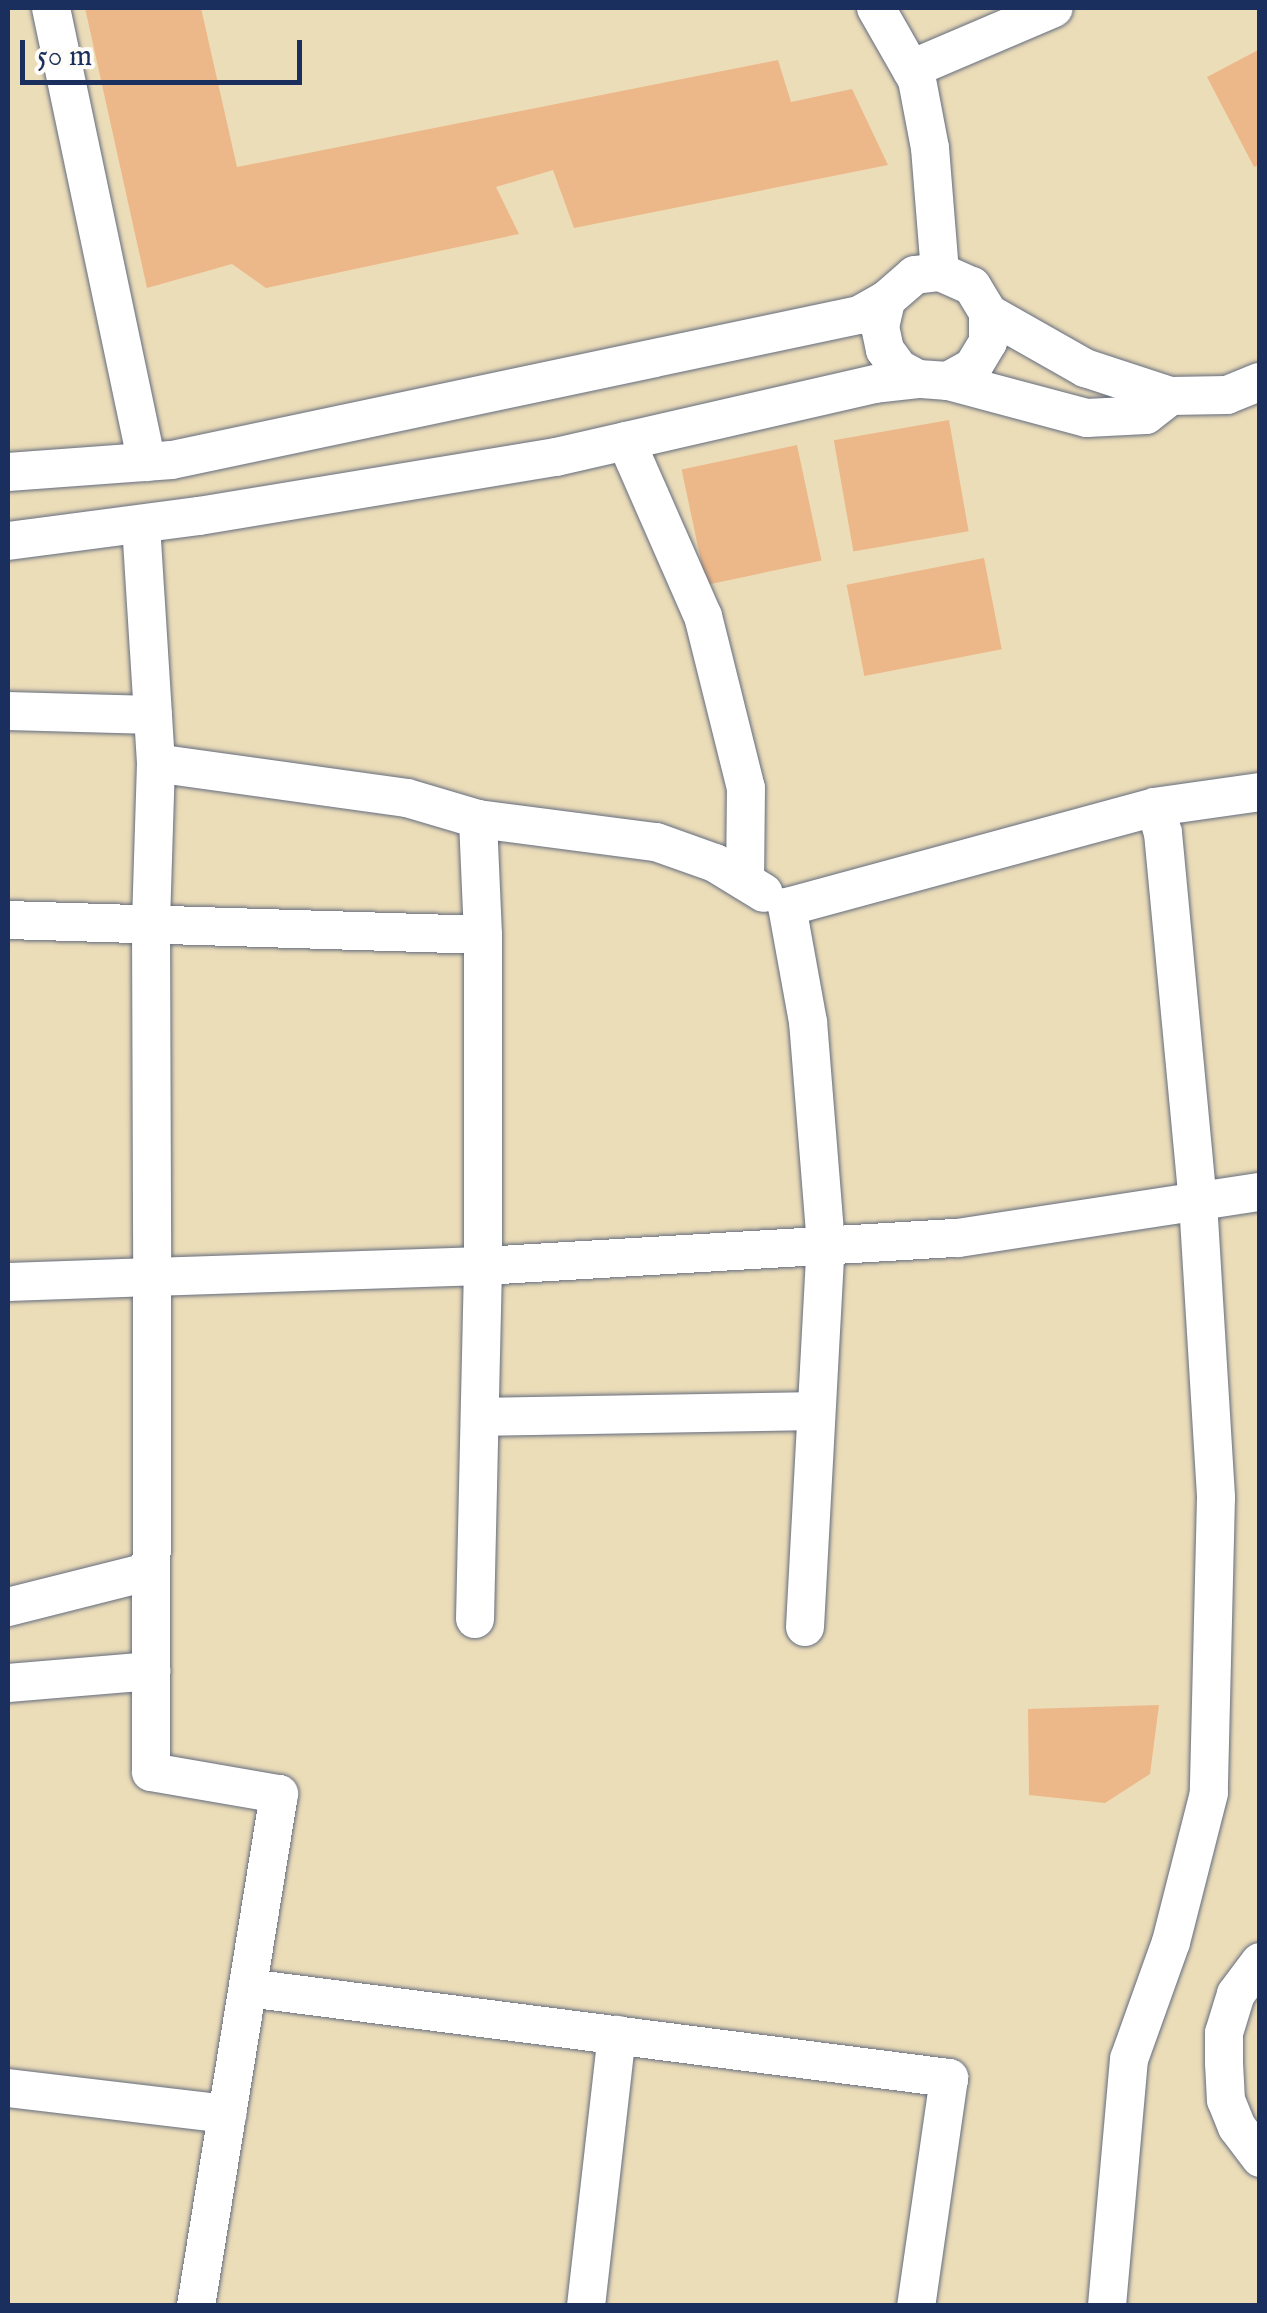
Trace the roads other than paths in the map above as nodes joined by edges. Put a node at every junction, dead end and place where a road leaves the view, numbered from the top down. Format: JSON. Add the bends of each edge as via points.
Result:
{"nodes":[{"id":1,"x":51,"y":8,"type":"edge"},
{"id":2,"x":876,"y":8,"type":"edge"},
{"id":3,"x":1054,"y":8,"type":"edge"},
{"id":4,"x":911,"y":69,"type":"junction"},
{"id":5,"x":940,"y":272,"type":"junction"},
{"id":6,"x":886,"y":300,"type":"junction"},
{"id":7,"x":988,"y":313,"type":"junction"},
{"id":8,"x":933,"y":380,"type":"junction"},
{"id":9,"x":1260,"y":382,"type":"edge"},
{"id":10,"x":1170,"y":396,"type":"junction"},
{"id":11,"x":626,"y":441,"type":"junction"},
{"id":12,"x":147,"y":462,"type":"junction"},
{"id":13,"x":8,"y":472,"type":"edge"},
{"id":14,"x":124,"y":526,"type":"junction"},
{"id":15,"x":8,"y":540,"type":"edge"},
{"id":16,"x":8,"y":568,"type":"edge"},
{"id":17,"x":8,"y":711,"type":"edge"},
{"id":18,"x":154,"y":715,"type":"junction"},
{"id":19,"x":156,"y":763,"type":"junction"},
{"id":20,"x":1260,"y":792,"type":"edge"},
{"id":21,"x":1155,"y":807,"type":"junction"},
{"id":22,"x":478,"y":819,"type":"junction"},
{"id":23,"x":746,"y":882,"type":"junction"},
{"id":24,"x":787,"y":908,"type":"junction"},
{"id":25,"x":8,"y":920,"type":"edge"},
{"id":26,"x":151,"y":924,"type":"junction"},
{"id":27,"x":483,"y":935,"type":"junction"},
{"id":28,"x":1260,"y":1192,"type":"edge"},
{"id":29,"x":1198,"y":1202,"type":"junction"},
{"id":30,"x":826,"y":1245,"type":"junction"},
{"id":31,"x":483,"y":1266,"type":"junction"},
{"id":32,"x":152,"y":1277,"type":"junction"},
{"id":33,"x":8,"y":1282,"type":"edge"},
{"id":34,"x":814,"y":1411,"type":"junction"},
{"id":35,"x":480,"y":1417,"type":"junction"},
{"id":36,"x":151,"y":1571,"type":"junction"},
{"id":37,"x":8,"y":1606,"type":"edge"},
{"id":38,"x":475,"y":1619,"type":"dead end"},
{"id":39,"x":806,"y":1627,"type":"dead end"},
{"id":40,"x":151,"y":1671,"type":"junction"},
{"id":41,"x":8,"y":1683,"type":"edge"},
{"id":42,"x":1260,"y":1962,"type":"edge"},
{"id":43,"x":248,"y":1988,"type":"junction"},
{"id":44,"x":618,"y":2035,"type":"junction"},
{"id":45,"x":8,"y":2088,"type":"edge"},
{"id":46,"x":227,"y":2114,"type":"junction"},
{"id":47,"x":1260,"y":2158,"type":"edge"},
{"id":48,"x":196,"y":2306,"type":"edge"},
{"id":49,"x":586,"y":2306,"type":"edge"},
{"id":50,"x":916,"y":2306,"type":"edge"},
{"id":51,"x":1106,"y":2306,"type":"edge"}],
"edges":[{"from":1,"to":12,"type":"street"},
{"from":2,"to":4,"type":"street"},
{"from":3,"to":4,"type":"street"},
{"from":4,"to":5,"type":"street","via":[[930,148]]},
{"from":5,"to":6,"type":"street","via":[[915,275]]},
{"from":5,"to":7,"type":"street","via":[[972,286]]},
{"from":6,"to":8,"type":"street","via":[[884,350],[899,368]]},
{"from":6,"to":12,"type":"street","via":[[859,315]]},
{"from":7,"to":8,"type":"street","via":[[988,342],[973,366]]},
{"from":7,"to":10,"type":"street","via":[[1085,368]]},
{"from":8,"to":10,"type":"street","via":[[1087,418],[1146,415]]},
{"from":8,"to":11,"type":"street","via":[[875,384]]},
{"from":9,"to":10,"type":"street","via":[[1227,394]]},
{"from":11,"to":14,"type":"street"},
{"from":11,"to":23,"type":"street","via":[[703,616],[746,788]]},
{"from":12,"to":13,"type":"street"},
{"from":14,"to":15,"type":"street"},
{"from":14,"to":16,"type":"street"},
{"from":14,"to":18,"type":"street"},
{"from":17,"to":18,"type":"street"},
{"from":18,"to":19,"type":"street"},
{"from":19,"to":22,"type":"street","via":[[407,798]]},
{"from":19,"to":26,"type":"street"},
{"from":20,"to":21,"type":"street"},
{"from":21,"to":24,"type":"street"},
{"from":21,"to":29,"type":"street"},
{"from":22,"to":23,"type":"street","via":[[656,842]]},
{"from":22,"to":27,"type":"street"},
{"from":23,"to":24,"type":"street"},
{"from":24,"to":30,"type":"street","via":[[808,1022]]},
{"from":25,"to":26,"type":"street"},
{"from":26,"to":27,"type":"street"},
{"from":26,"to":32,"type":"street"},
{"from":27,"to":31,"type":"street"},
{"from":28,"to":29,"type":"street"},
{"from":29,"to":30,"type":"street","via":[[958,1238]]},
{"from":29,"to":51,"type":"street","via":[[1216,1497],[1209,1793],[1171,1942],[1129,2059]]},
{"from":30,"to":31,"type":"street"},
{"from":30,"to":34,"type":"street"},
{"from":31,"to":32,"type":"street"},
{"from":31,"to":35,"type":"street"},
{"from":32,"to":33,"type":"street"},
{"from":32,"to":36,"type":"street"},
{"from":34,"to":35,"type":"street"},
{"from":34,"to":39,"type":"street"},
{"from":35,"to":38,"type":"street"},
{"from":36,"to":37,"type":"street"},
{"from":36,"to":40,"type":"street"},
{"from":40,"to":41,"type":"street"},
{"from":40,"to":43,"type":"street","via":[[150,1772],[280,1794]]},
{"from":42,"to":47,"type":"street","via":[[1236,1994],[1224,2032],[1224,2063],[1226,2100]]},
{"from":43,"to":44,"type":"street"},
{"from":43,"to":46,"type":"street"},
{"from":44,"to":49,"type":"street"},
{"from":44,"to":50,"type":"street","via":[[948,2078]]},
{"from":45,"to":46,"type":"street"},
{"from":46,"to":48,"type":"street"}]}
